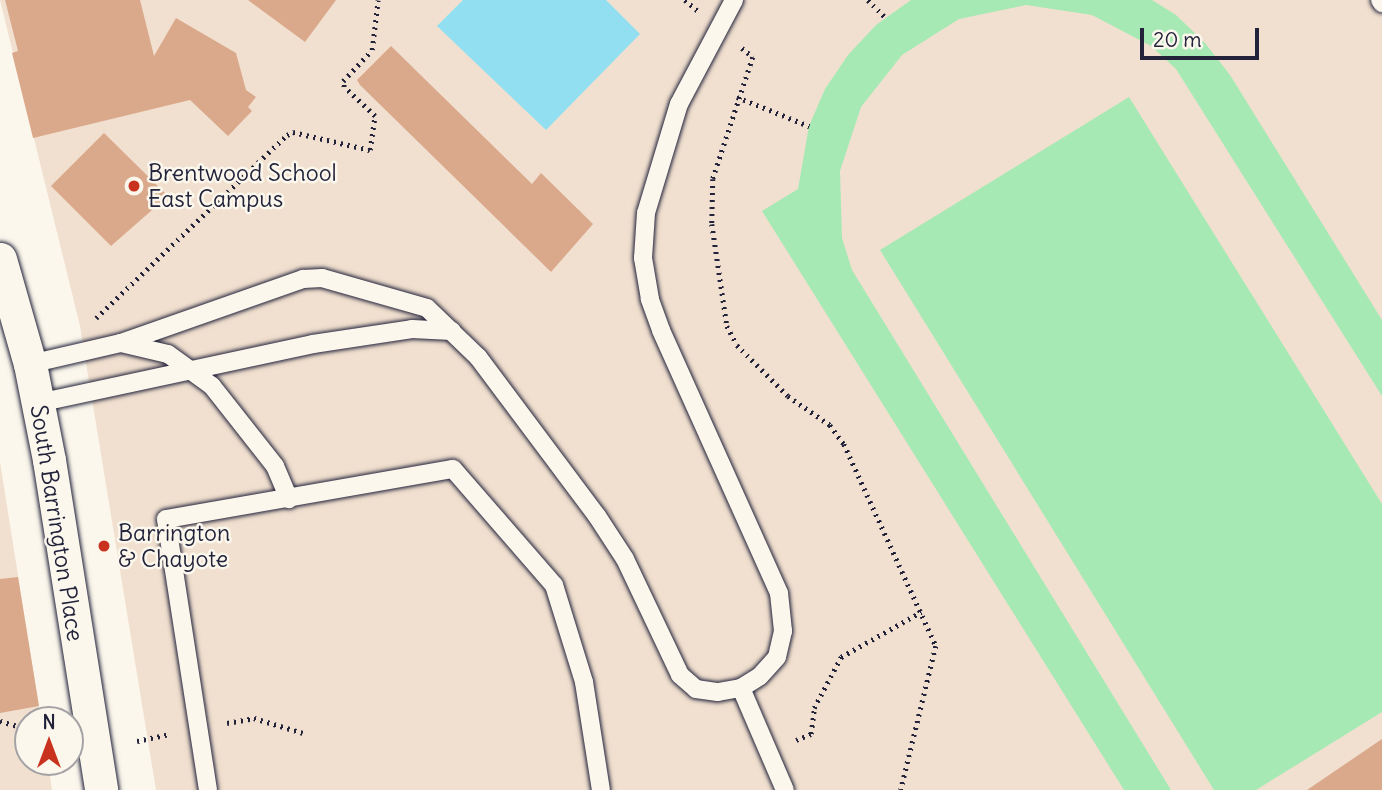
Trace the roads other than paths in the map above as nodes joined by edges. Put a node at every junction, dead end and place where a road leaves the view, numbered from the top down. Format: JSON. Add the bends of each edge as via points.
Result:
{"nodes":[{"id":1,"x":734,"y":0,"type":"edge"},
{"id":2,"x":0,"y":259,"type":"edge"},
{"id":3,"x":9,"y":326,"type":"edge"},
{"id":4,"x":452,"y":331,"type":"junction"},
{"id":5,"x":121,"y":343,"type":"junction"},
{"id":6,"x":30,"y":364,"type":"junction"},
{"id":7,"x":194,"y":372,"type":"junction"},
{"id":8,"x":38,"y":403,"type":"junction"},
{"id":9,"x":289,"y":499,"type":"junction"},
{"id":10,"x":741,"y":688,"type":"junction"},
{"id":11,"x":101,"y":790,"type":"edge"},
{"id":12,"x":208,"y":790,"type":"edge"},
{"id":13,"x":601,"y":790,"type":"edge"},
{"id":14,"x":785,"y":790,"type":"edge"}],
"edges":[{"from":1,"to":10,"type":"lane","via":[[679,104],[646,213],[643,258],[661,330],[779,593],[783,631],[777,657]]},
{"from":2,"to":3,"type":"street","name":"South Barrington Place"},
{"from":3,"to":6,"type":"street","name":"South Barrington Place"},
{"from":4,"to":5,"type":"lane","via":[[427,308],[334,281],[303,279]]},
{"from":4,"to":7,"type":"lane","via":[[384,332]]},
{"from":4,"to":10,"type":"lane","via":[[478,357],[597,516],[625,559],[680,675],[696,689],[719,692]]},
{"from":5,"to":6,"type":"lane"},
{"from":5,"to":7,"type":"lane","via":[[167,354]]},
{"from":6,"to":8,"type":"street","name":"South Barrington Place"},
{"from":7,"to":8,"type":"lane"},
{"from":7,"to":9,"type":"lane","via":[[212,386],[275,466]]},
{"from":8,"to":11,"type":"street","name":"South Barrington Place"},
{"from":9,"to":12,"type":"lane","via":[[166,519]]},
{"from":9,"to":13,"type":"lane","via":[[453,469],[554,585],[584,682]]},
{"from":10,"to":14,"type":"lane"}]}
